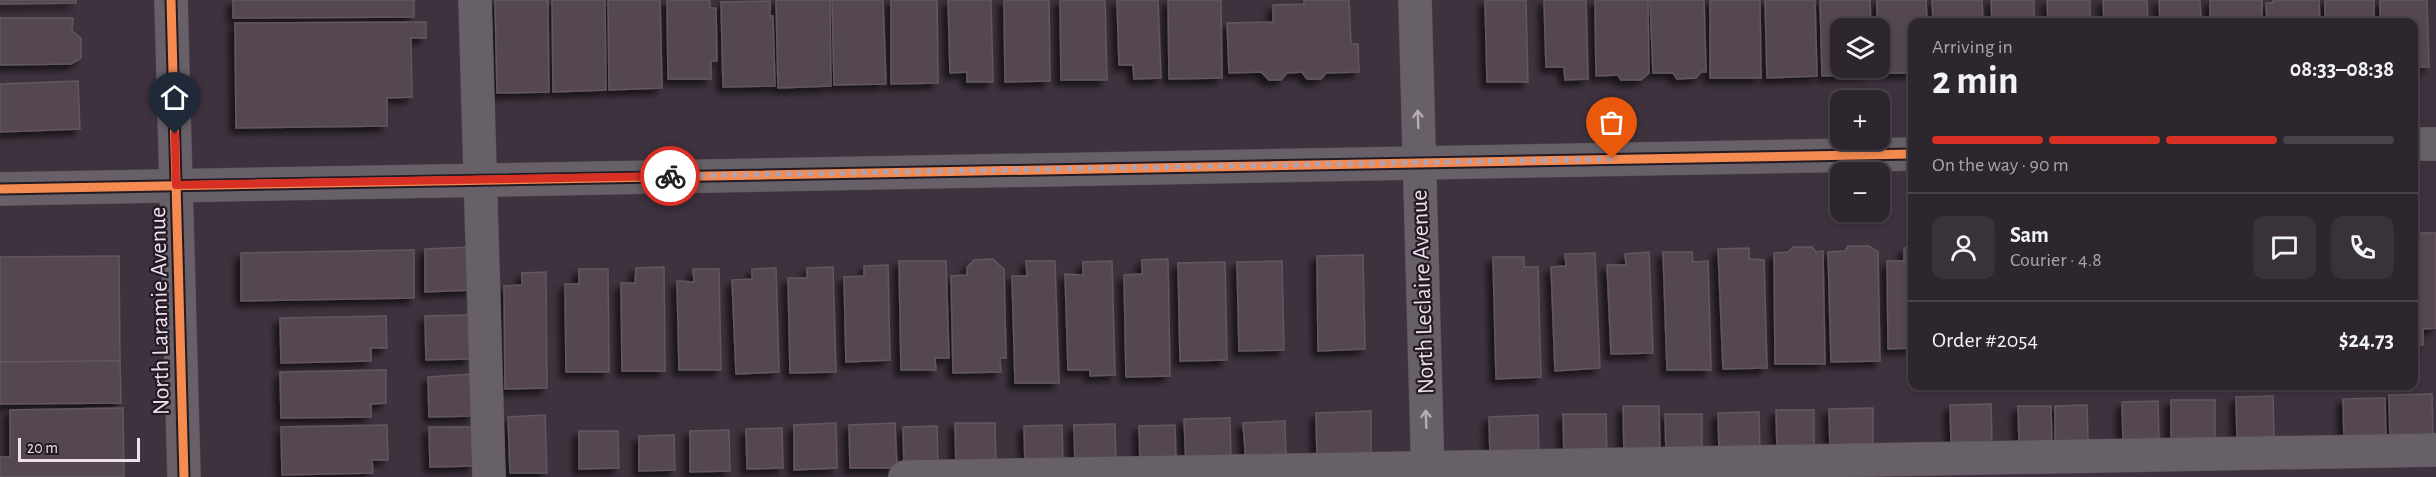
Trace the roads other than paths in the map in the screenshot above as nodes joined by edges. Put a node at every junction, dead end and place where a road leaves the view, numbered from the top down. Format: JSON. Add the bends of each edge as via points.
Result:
{"nodes":[{"id":1,"x":171,"y":0,"type":"edge"},
{"id":2,"x":475,"y":0,"type":"edge"},
{"id":3,"x":1414,"y":0,"type":"edge"},
{"id":4,"x":2418,"y":144,"type":"edge"},
{"id":5,"x":2436,"y":144,"type":"edge"},
{"id":6,"x":1908,"y":153,"type":"edge"},
{"id":7,"x":1419,"y":162,"type":"junction"},
{"id":8,"x":481,"y":180,"type":"junction"},
{"id":9,"x":176,"y":185,"type":"junction"},
{"id":10,"x":0,"y":189,"type":"edge"},
{"id":11,"x":2436,"y":450,"type":"edge"},
{"id":12,"x":1427,"y":472,"type":"edge"},
{"id":13,"x":184,"y":477,"type":"edge"},
{"id":14,"x":489,"y":477,"type":"edge"},
{"id":15,"x":906,"y":477,"type":"edge"}],
"edges":[{"from":1,"to":9,"type":"street","name":"North Laramie Avenue"},
{"from":2,"to":8,"type":"street"},
{"from":7,"to":3,"type":"street","name":"North Leclaire Avenue","one_way":true},
{"from":4,"to":5,"type":"street"},
{"from":6,"to":7,"type":"street"},
{"from":7,"to":8,"type":"street"},
{"from":12,"to":7,"type":"street","name":"North Leclaire Avenue","one_way":true},
{"from":8,"to":9,"type":"street"},
{"from":8,"to":14,"type":"street"},
{"from":9,"to":10,"type":"street"},
{"from":9,"to":13,"type":"street","name":"North Laramie Avenue"},
{"from":11,"to":12,"type":"street"},
{"from":12,"to":15,"type":"street"}]}
